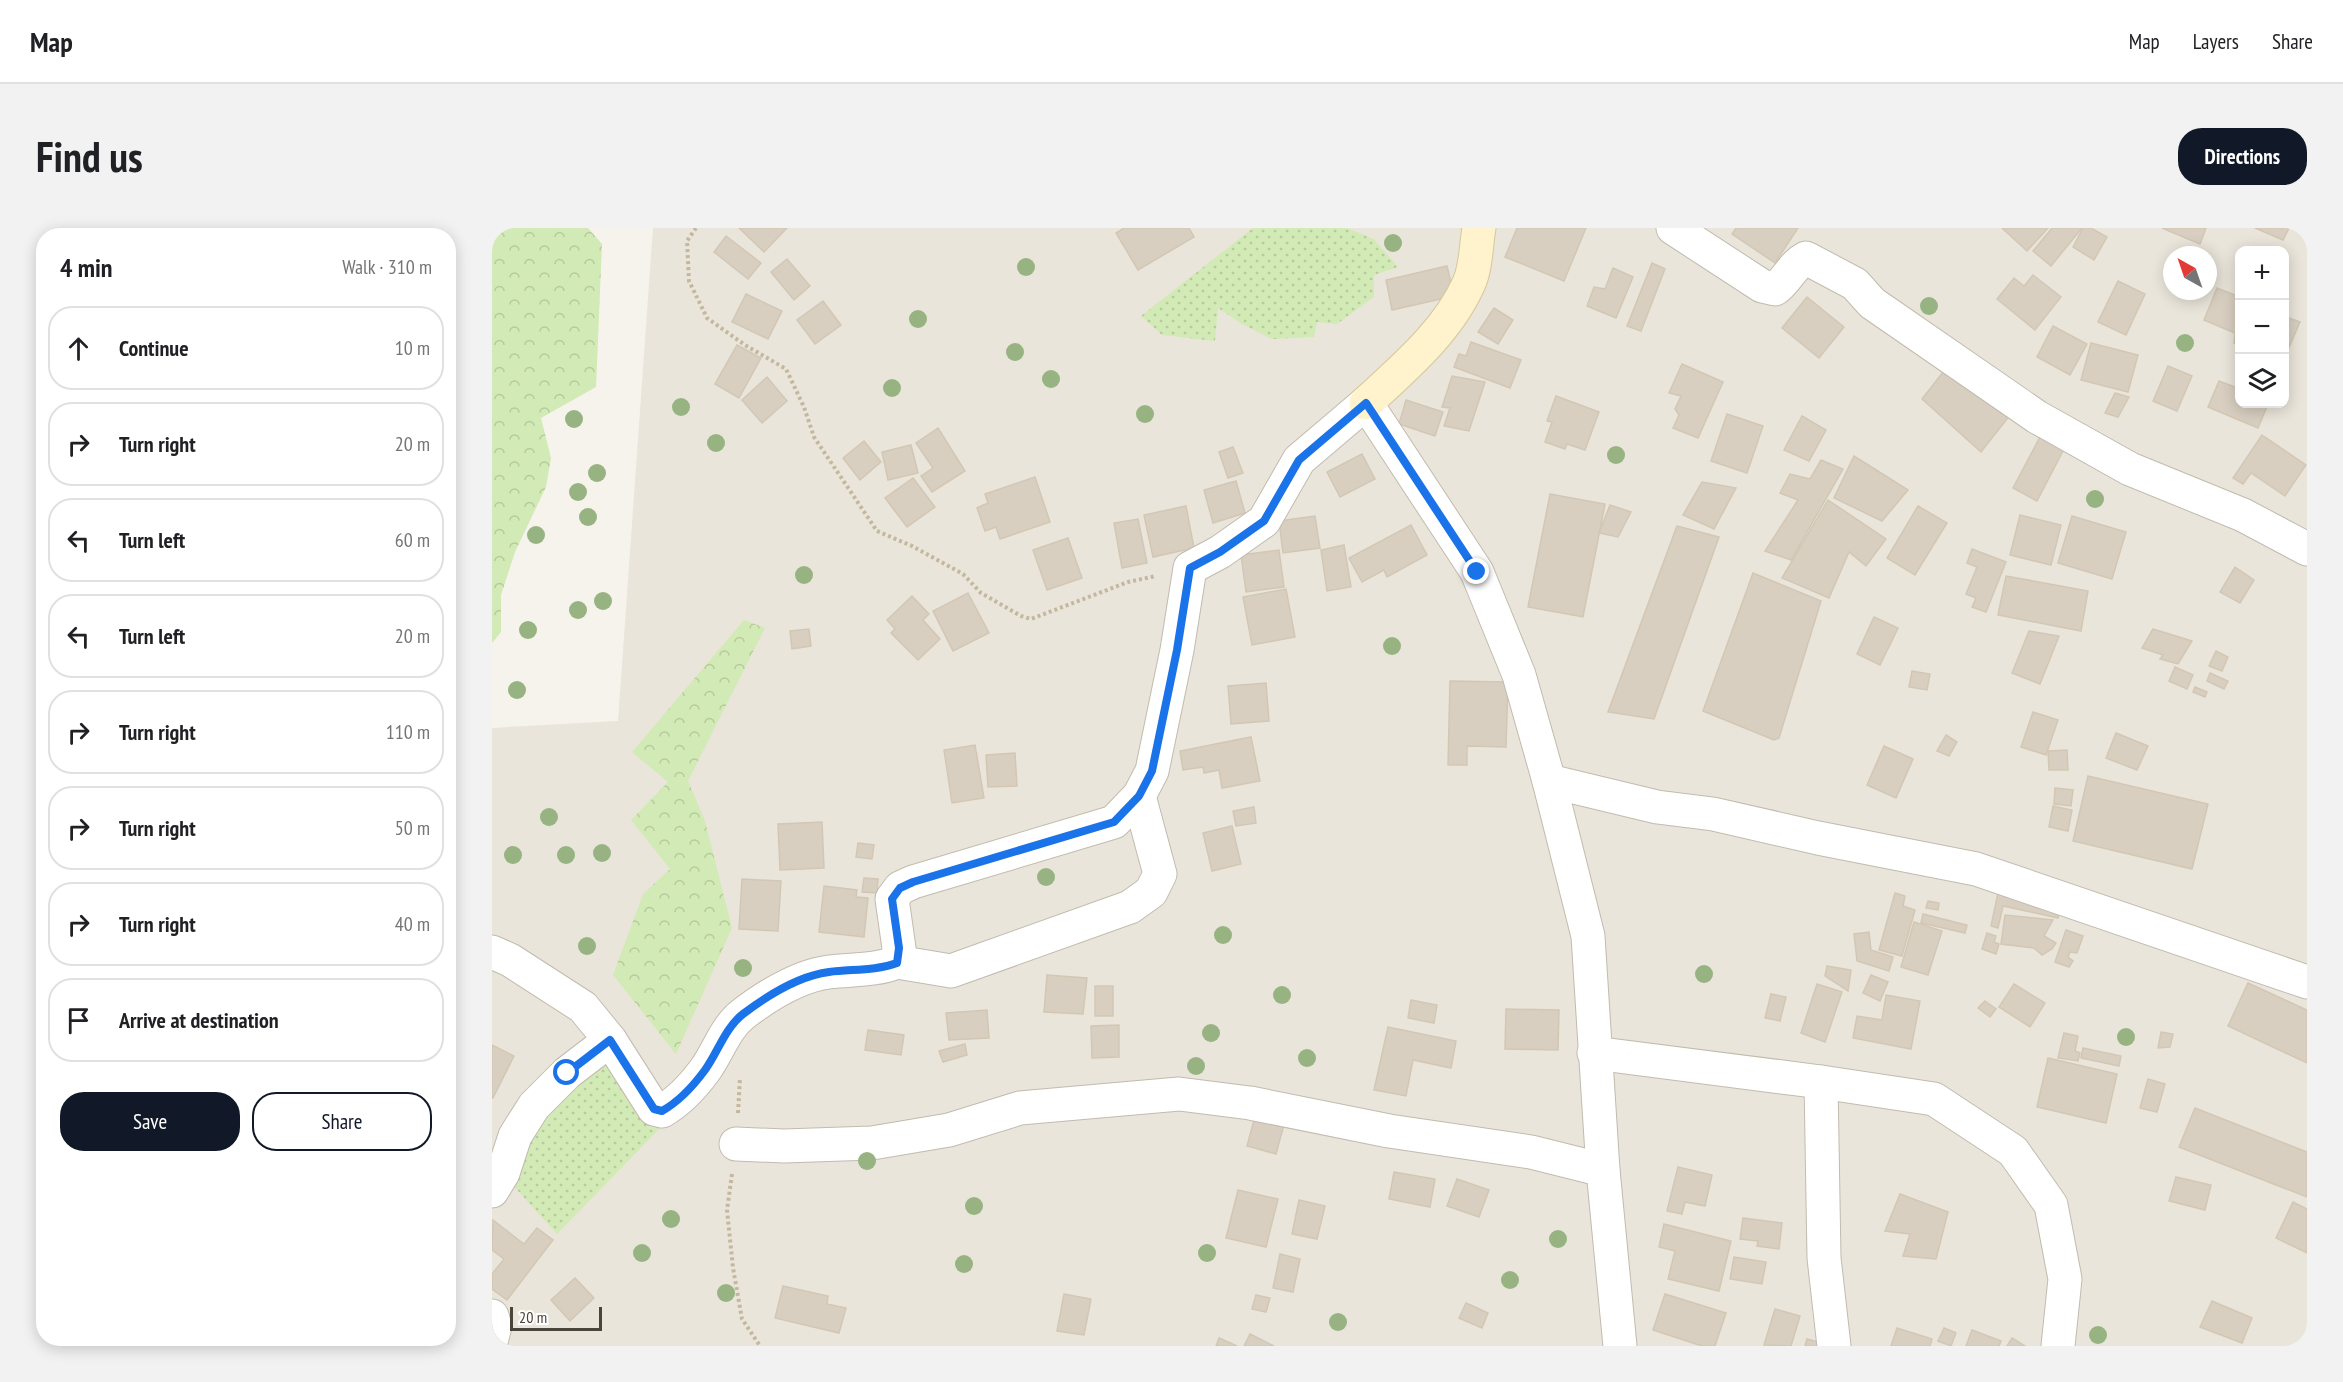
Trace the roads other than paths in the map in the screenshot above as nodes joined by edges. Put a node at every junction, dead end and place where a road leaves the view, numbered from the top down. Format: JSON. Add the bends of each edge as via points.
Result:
{"nodes":[{"id":1,"x":1479,"y":228,"type":"edge"},
{"id":2,"x":1673,"y":228,"type":"edge"},
{"id":3,"x":1366,"y":403,"type":"junction"},
{"id":4,"x":2307,"y":549,"type":"edge"},
{"id":5,"x":1549,"y":781,"type":"junction"},
{"id":6,"x":1139,"y":796,"type":"junction"},
{"id":7,"x":492,"y":952,"type":"edge"},
{"id":8,"x":897,"y":963,"type":"junction"},
{"id":9,"x":2307,"y":982,"type":"edge"},
{"id":10,"x":610,"y":1040,"type":"junction"},
{"id":11,"x":1594,"y":1053,"type":"junction"},
{"id":12,"x":1821,"y":1082,"type":"junction"},
{"id":13,"x":735,"y":1143,"type":"road end"},
{"id":14,"x":1603,"y":1170,"type":"junction"},
{"id":15,"x":492,"y":1191,"type":"edge"},
{"id":16,"x":492,"y":1316,"type":"edge"},
{"id":17,"x":492,"y":1338,"type":"edge"},
{"id":18,"x":1620,"y":1346,"type":"edge"},
{"id":19,"x":1834,"y":1346,"type":"edge"},
{"id":20,"x":2058,"y":1346,"type":"edge"}],
"edges":[{"from":1,"to":3,"type":"street","via":[[1470,282],[1443,326]]},
{"from":2,"to":4,"type":"street","via":[[1762,286],[1774,289],[1806,258],[1855,284],[1872,303],[2037,417],[2130,469],[2243,515]]},
{"from":3,"to":5,"type":"street","via":[[1477,572],[1519,675]]},
{"from":3,"to":6,"type":"street","via":[[1299,460],[1264,521],[1190,568],[1152,771]]},
{"from":5,"to":9,"type":"street","via":[[1657,807],[1713,814],[1976,870]]},
{"from":5,"to":11,"type":"street","via":[[1588,936]]},
{"from":6,"to":8,"type":"street","via":[[1114,822],[900,888],[892,899],[899,948]]},
{"from":6,"to":8,"type":"street","via":[[1160,874],[1151,892],[1130,907],[951,971]]},
{"from":7,"to":10,"type":"street","via":[[583,1007]]},
{"from":8,"to":10,"type":"street","via":[[884,968],[826,972],[789,984],[741,1015],[705,1070],[662,1111],[654,1109]]},
{"from":10,"to":15,"type":"street","via":[[567,1073],[534,1106],[515,1137],[503,1173]]},
{"from":11,"to":12,"type":"street"},
{"from":11,"to":14,"type":"street"},
{"from":12,"to":19,"type":"street","via":[[1824,1258]]},
{"from":12,"to":20,"type":"street","via":[[1934,1099],[2013,1151],[2051,1204],[2065,1279]]},
{"from":13,"to":14,"type":"street","via":[[872,1143],[949,1130],[1020,1108],[1179,1094],[1532,1152]]},
{"from":14,"to":18,"type":"street"},
{"from":16,"to":17,"type":"street"}]}
